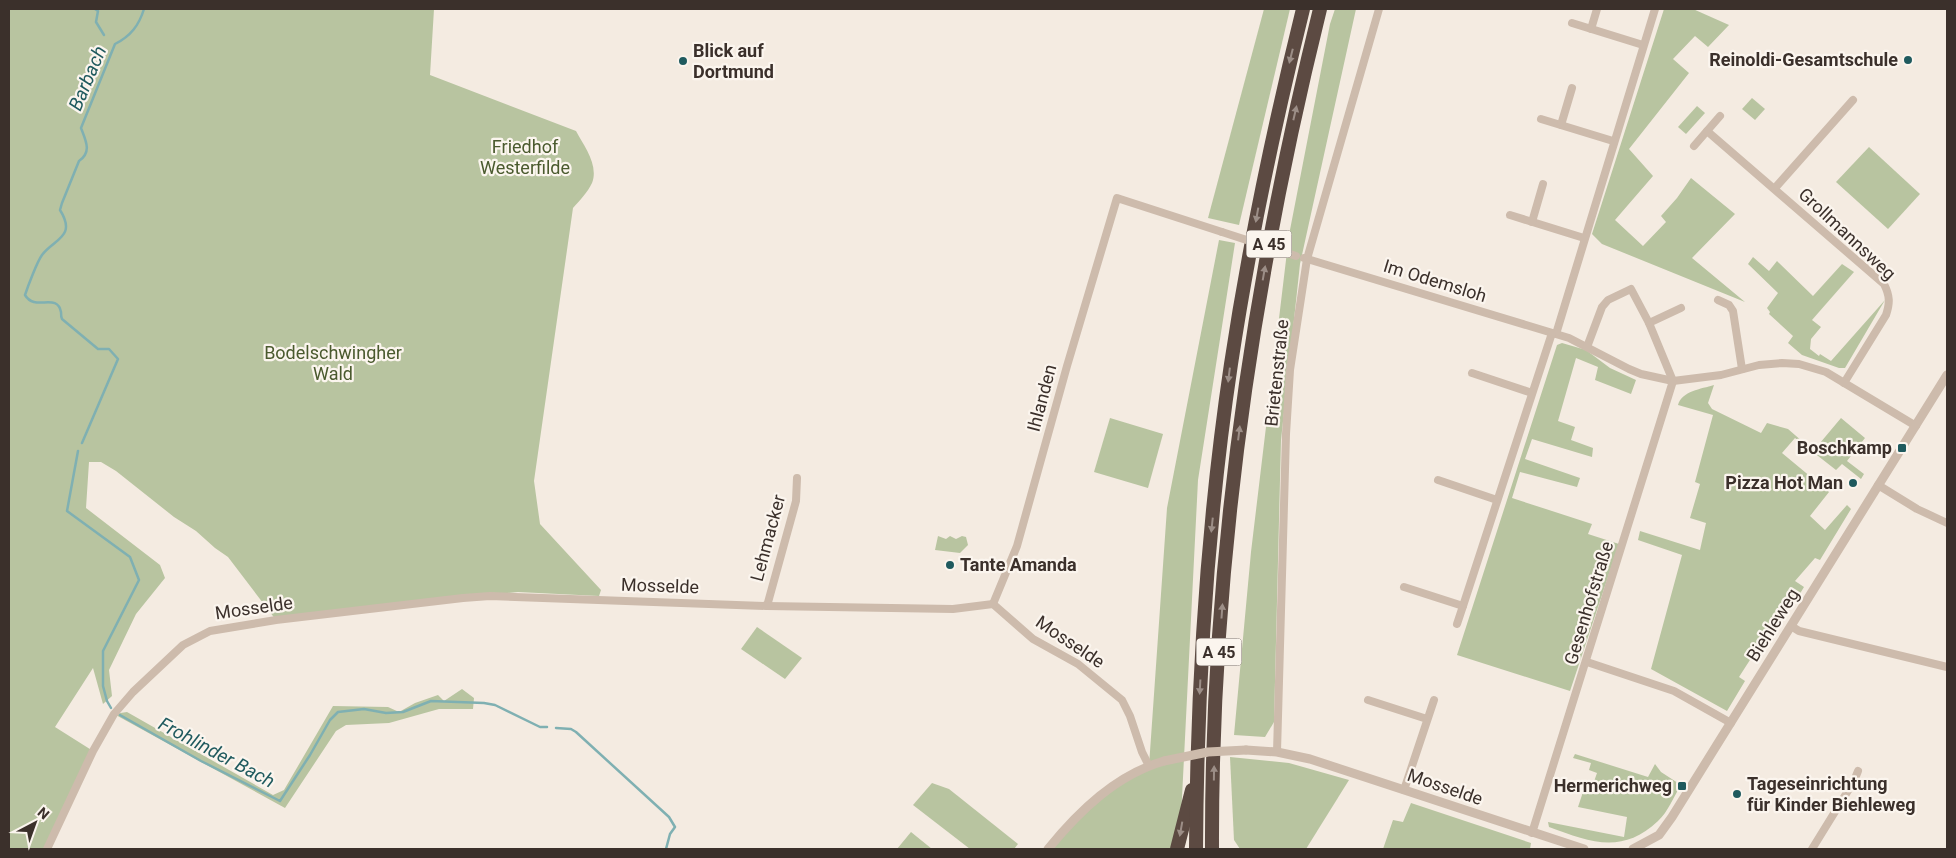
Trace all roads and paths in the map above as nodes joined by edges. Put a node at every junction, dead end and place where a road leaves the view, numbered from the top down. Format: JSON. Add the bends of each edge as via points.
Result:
{"nodes":[{"id":1,"x":1303,"y":9,"type":"edge"},
{"id":2,"x":1320,"y":9,"type":"edge"},
{"id":3,"x":1378,"y":9,"type":"edge"},
{"id":4,"x":1597,"y":9,"type":"edge"},
{"id":5,"x":1654,"y":9,"type":"edge"},
{"id":6,"x":1572,"y":23,"type":"dead end"},
{"id":7,"x":1591,"y":29,"type":"junction"},
{"id":8,"x":1643,"y":45,"type":"junction"},
{"id":9,"x":1572,"y":88,"type":"dead end"},
{"id":10,"x":1852,"y":100,"type":"dead end"},
{"id":11,"x":1720,"y":116,"type":"dead end"},
{"id":12,"x":1541,"y":119,"type":"dead end"},
{"id":13,"x":1561,"y":125,"type":"junction"},
{"id":14,"x":1707,"y":131,"type":"junction"},
{"id":15,"x":1613,"y":141,"type":"junction"},
{"id":16,"x":1694,"y":146,"type":"dead end"},
{"id":17,"x":1543,"y":184,"type":"dead end"},
{"id":18,"x":1775,"y":188,"type":"junction"},
{"id":19,"x":1117,"y":198,"type":"joint"},
{"id":20,"x":1510,"y":215,"type":"dead end"},
{"id":21,"x":1532,"y":222,"type":"junction"},
{"id":22,"x":1584,"y":238,"type":"junction"},
{"id":23,"x":1307,"y":259,"type":"junction"},
{"id":24,"x":1718,"y":300,"type":"dead end"},
{"id":25,"x":1681,"y":308,"type":"dead end"},
{"id":26,"x":1649,"y":323,"type":"junction"},
{"id":27,"x":1554,"y":333,"type":"junction"},
{"id":28,"x":1587,"y":346,"type":"junction"},
{"id":29,"x":1742,"y":369,"type":"junction"},
{"id":30,"x":1472,"y":373,"type":"dead end"},
{"id":31,"x":1947,"y":375,"type":"edge"},
{"id":32,"x":1673,"y":381,"type":"junction"},
{"id":33,"x":1844,"y":383,"type":"junction"},
{"id":34,"x":1532,"y":393,"type":"junction"},
{"id":35,"x":1916,"y":426,"type":"junction"},
{"id":36,"x":797,"y":478,"type":"dead end"},
{"id":37,"x":1438,"y":480,"type":"dead end"},
{"id":38,"x":1878,"y":485,"type":"junction"},
{"id":39,"x":1497,"y":500,"type":"junction"},
{"id":40,"x":1947,"y":523,"type":"edge"},
{"id":41,"x":1404,"y":587,"type":"dead end"},
{"id":42,"x":993,"y":604,"type":"junction"},
{"id":43,"x":767,"y":606,"type":"junction"},
{"id":44,"x":1463,"y":606,"type":"junction"},
{"id":45,"x":1457,"y":624,"type":"dead end"},
{"id":46,"x":1791,"y":626,"type":"junction"},
{"id":47,"x":1587,"y":662,"type":"junction"},
{"id":48,"x":1947,"y":667,"type":"edge"},
{"id":49,"x":1368,"y":700,"type":"dead end"},
{"id":50,"x":1434,"y":700,"type":"dead end"},
{"id":51,"x":1427,"y":719,"type":"junction"},
{"id":52,"x":1731,"y":723,"type":"junction"},
{"id":53,"x":1277,"y":752,"type":"junction"},
{"id":54,"x":1149,"y":766,"type":"junction"},
{"id":55,"x":1858,"y":771,"type":"dead end"},
{"id":56,"x":1196,"y":775,"type":"junction"},
{"id":57,"x":1404,"y":790,"type":"junction"},
{"id":58,"x":1213,"y":822,"type":"junction"},
{"id":59,"x":1532,"y":833,"type":"junction"},
{"id":60,"x":1639,"y":848,"type":"edge"},
{"id":61,"x":48,"y":849,"type":"edge"},
{"id":62,"x":1048,"y":849,"type":"edge"},
{"id":63,"x":1177,"y":849,"type":"edge"},
{"id":64,"x":1196,"y":849,"type":"edge"},
{"id":65,"x":1212,"y":849,"type":"edge"},
{"id":66,"x":1222,"y":849,"type":"edge"},
{"id":67,"x":1584,"y":849,"type":"edge"},
{"id":68,"x":1812,"y":849,"type":"edge"}],
"edges":[{"from":1,"to":56,"type":"highway","number":"A 45","one_way":true,"via":[[1258,207],[1231,366],[1211,529]]},
{"from":58,"to":2,"type":"highway","number":"A 45","one_way":true,"via":[[1222,614],[1241,414],[1273,221]]},
{"from":3,"to":23,"type":"street","name":"Brietenstraße"},
{"from":4,"to":7,"type":"street"},
{"from":5,"to":8,"type":"street"},
{"from":6,"to":7,"type":"street"},
{"from":7,"to":8,"type":"street"},
{"from":8,"to":15,"type":"street"},
{"from":9,"to":13,"type":"street"},
{"from":10,"to":18,"type":"street","name":"Grollmannsweg"},
{"from":11,"to":14,"type":"street"},
{"from":12,"to":13,"type":"street"},
{"from":13,"to":15,"type":"street"},
{"from":14,"to":16,"type":"street"},
{"from":14,"to":18,"type":"street","name":"Grollmannsweg"},
{"from":15,"to":22,"type":"street"},
{"from":17,"to":21,"type":"street"},
{"from":18,"to":33,"type":"street","name":"Grollmannsweg","via":[[1884,284],[1889,293],[1886,315]]},
{"from":19,"to":23,"type":"street","name":"Im Odemsloh","bridge":true},
{"from":19,"to":42,"type":"street","name":"Ihlanden","via":[[1017,546]]},
{"from":20,"to":21,"type":"street"},
{"from":21,"to":22,"type":"street"},
{"from":22,"to":27,"type":"street"},
{"from":23,"to":27,"type":"street","name":"Im Odemsloh"},
{"from":23,"to":53,"type":"street","name":"Brietenstraße","via":[[1290,370],[1286,434]]},
{"from":24,"to":29,"type":"street","via":[[1733,310]]},
{"from":25,"to":26,"type":"street"},
{"from":26,"to":28,"type":"street","via":[[1631,289],[1608,300],[1602,307]]},
{"from":26,"to":32,"type":"street"},
{"from":27,"to":28,"type":"street","name":"Im Odemsloh"},
{"from":27,"to":34,"type":"street"},
{"from":28,"to":32,"type":"street","name":"Im Odemsloh","via":[[1628,369]]},
{"from":29,"to":32,"type":"street","name":"Im Odemsloh"},
{"from":29,"to":33,"type":"street","name":"Im Odemsloh","via":[[1799,364],[1826,372]]},
{"from":30,"to":34,"type":"street"},
{"from":31,"to":35,"type":"street","name":"Biehleweg"},
{"from":32,"to":47,"type":"street","name":"Gesenhofstraße"},
{"from":33,"to":35,"type":"street","name":"Im Odemsloh"},
{"from":34,"to":39,"type":"street"},
{"from":35,"to":38,"type":"street","name":"Biehleweg"},
{"from":36,"to":43,"type":"street","name":"Lehmacker","via":[[796,502]]},
{"from":37,"to":39,"type":"street"},
{"from":38,"to":40,"type":"street"},
{"from":38,"to":46,"type":"street","name":"Biehleweg"},
{"from":39,"to":44,"type":"street"},
{"from":41,"to":44,"type":"street"},
{"from":42,"to":43,"type":"street","name":"Mosselde","via":[[952,609]]},
{"from":42,"to":54,"type":"street","name":"Mosselde","via":[[1033,639],[1078,664],[1116,694],[1126,707]]},
{"from":43,"to":61,"type":"street","name":"Mosselde","via":[[490,596],[276,620],[210,631],[183,645],[114,714]]},
{"from":44,"to":45,"type":"street"},
{"from":46,"to":48,"type":"street","via":[[1799,631]]},
{"from":46,"to":52,"type":"street","name":"Biehleweg"},
{"from":47,"to":52,"type":"street","via":[[1674,691]]},
{"from":47,"to":59,"type":"street","name":"Gesenhofstraße"},
{"from":49,"to":51,"type":"street"},
{"from":50,"to":51,"type":"street"},
{"from":51,"to":57,"type":"street"},
{"from":52,"to":60,"type":"street","name":"Biehleweg","via":[[1664,830]]},
{"from":53,"to":54,"type":"street","name":"Mosselde","bridge":true,"via":[[1208,752]]},
{"from":53,"to":57,"type":"street","name":"Mosselde","via":[[1310,759]]},
{"from":54,"to":62,"type":"street","name":"Mosselde","via":[[1136,771],[1090,804]]},
{"from":55,"to":68,"type":"street"},
{"from":56,"to":63,"type":"highway","one_way":true},
{"from":56,"to":64,"type":"highway","number":"A 45"},
{"from":57,"to":59,"type":"street","name":"Mosselde"},
{"from":58,"to":65,"type":"highway","number":"A 45"},
{"from":58,"to":66,"type":"highway"},
{"from":59,"to":67,"type":"street","name":"Mosselde"}]}
